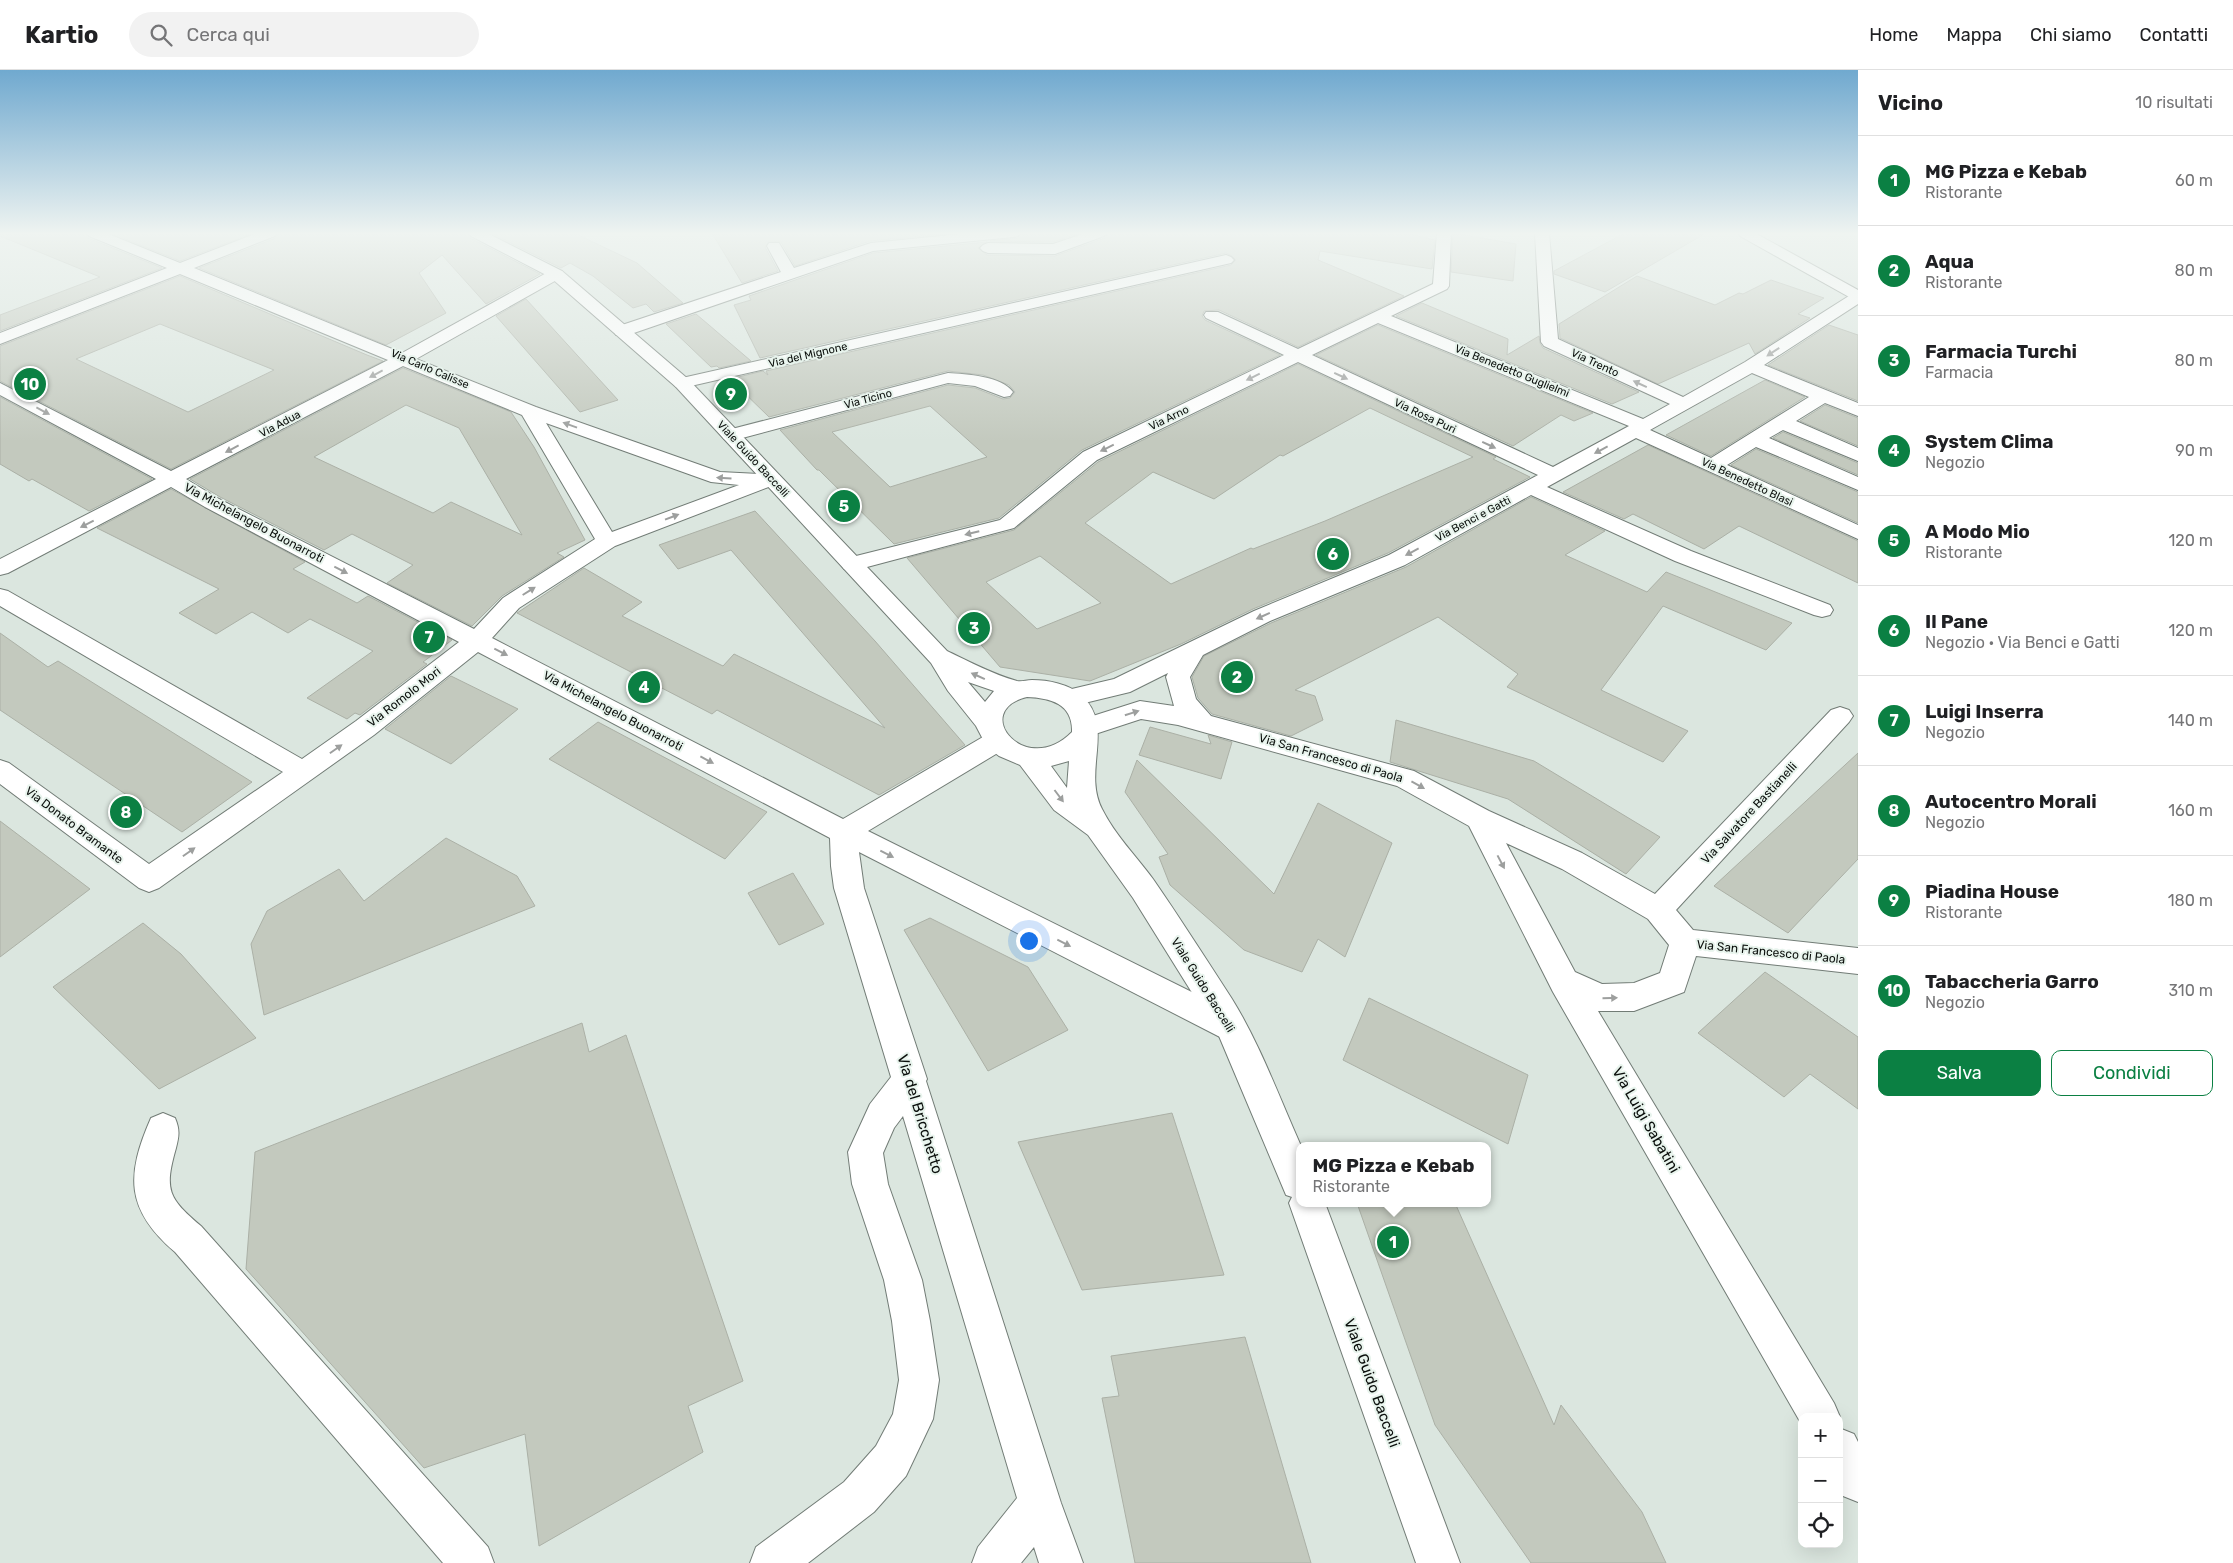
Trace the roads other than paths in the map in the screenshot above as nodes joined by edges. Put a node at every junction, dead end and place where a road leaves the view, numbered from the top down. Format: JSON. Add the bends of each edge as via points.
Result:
{"nodes":[{"id":1,"x":91,"y":303,"type":"edge"},
{"id":2,"x":265,"y":303,"type":"edge"},
{"id":3,"x":504,"y":303,"type":"edge"},
{"id":4,"x":589,"y":303,"type":"edge"},
{"id":5,"x":707,"y":303,"type":"edge"},
{"id":6,"x":1037,"y":303,"type":"edge"},
{"id":7,"x":1407,"y":303,"type":"edge"},
{"id":8,"x":1547,"y":303,"type":"edge"},
{"id":9,"x":1849,"y":303,"type":"edge"},
{"id":10,"x":1212,"y":315,"type":"dead end"},
{"id":11,"x":1378,"y":317,"type":"junction"},
{"id":12,"x":622,"y":331,"type":"junction"},
{"id":13,"x":0,"y":339,"type":"edge"},
{"id":14,"x":1297,"y":356,"type":"junction"},
{"id":15,"x":405,"y":358,"type":"junction"},
{"id":16,"x":1751,"y":366,"type":"junction"},
{"id":17,"x":682,"y":383,"type":"junction"},
{"id":18,"x":0,"y":388,"type":"edge"},
{"id":19,"x":1004,"y":392,"type":"dead end"},
{"id":20,"x":1823,"y":396,"type":"junction"},
{"id":21,"x":1684,"y":404,"type":"junction"},
{"id":22,"x":529,"y":410,"type":"junction"},
{"id":23,"x":1858,"y":410,"type":"edge"},
{"id":24,"x":1781,"y":422,"type":"junction"},
{"id":25,"x":1640,"y":428,"type":"junction"},
{"id":26,"x":731,"y":436,"type":"junction"},
{"id":27,"x":1755,"y":439,"type":"junction"},
{"id":28,"x":1858,"y":455,"type":"edge"},
{"id":29,"x":1712,"y":466,"type":"junction"},
{"id":30,"x":1553,"y":475,"type":"junction"},
{"id":31,"x":772,"y":479,"type":"junction"},
{"id":32,"x":173,"y":480,"type":"junction"},
{"id":33,"x":1858,"y":484,"type":"edge"},
{"id":34,"x":1532,"y":488,"type":"junction"},
{"id":35,"x":1858,"y":533,"type":"edge"},
{"id":36,"x":607,"y":541,"type":"junction"},
{"id":37,"x":852,"y":564,"type":"junction"},
{"id":38,"x":0,"y":568,"type":"edge"},
{"id":39,"x":0,"y":596,"type":"edge"},
{"id":40,"x":1822,"y":610,"type":"dead end"},
{"id":41,"x":477,"y":640,"type":"junction"},
{"id":42,"x":1194,"y":650,"type":"junction"},
{"id":43,"x":939,"y":657,"type":"junction"},
{"id":44,"x":1018,"y":690,"type":"junction"},
{"id":45,"x":1068,"y":698,"type":"junction"},
{"id":46,"x":1840,"y":716,"type":"dead end"},
{"id":47,"x":1203,"y":722,"type":"junction"},
{"id":48,"x":993,"y":733,"type":"junction"},
{"id":49,"x":1085,"y":733,"type":"junction"},
{"id":50,"x":1029,"y":757,"type":"junction"},
{"id":51,"x":0,"y":770,"type":"edge"},
{"id":52,"x":304,"y":772,"type":"junction"},
{"id":53,"x":1479,"y":819,"type":"junction"},
{"id":54,"x":1098,"y":827,"type":"junction"},
{"id":55,"x":844,"y":832,"type":"junction"},
{"id":56,"x":149,"y":880,"type":"joint"},
{"id":57,"x":1658,"y":910,"type":"junction"},
{"id":58,"x":1685,"y":942,"type":"junction"},
{"id":59,"x":1858,"y":961,"type":"edge"},
{"id":60,"x":1564,"y":982,"type":"junction"},
{"id":61,"x":1229,"y":1026,"type":"junction"},
{"id":62,"x":910,"y":1079,"type":"junction"},
{"id":63,"x":163,"y":1130,"type":"dead end"},
{"id":64,"x":1296,"y":1175,"type":"edge"},
{"id":65,"x":1308,"y":1207,"type":"edge"},
{"id":66,"x":1818,"y":1413,"type":"edge"},
{"id":67,"x":1843,"y":1456,"type":"edge"},
{"id":68,"x":1858,"y":1481,"type":"edge"},
{"id":69,"x":1040,"y":1503,"type":"junction"},
{"id":70,"x":472,"y":1563,"type":"edge"},
{"id":71,"x":772,"y":1563,"type":"edge"},
{"id":72,"x":994,"y":1563,"type":"edge"},
{"id":73,"x":1061,"y":1563,"type":"edge"},
{"id":74,"x":1438,"y":1563,"type":"edge"}],
"edges":[{"from":1,"to":13,"type":"street"},
{"from":2,"to":15,"type":"street","name":"Via Carlo Calisse"},
{"from":3,"to":15,"type":"street","name":"Via Adua"},
{"from":4,"to":12,"type":"street","name":"Viale Guido Baccelli"},
{"from":5,"to":12,"type":"street"},
{"from":6,"to":17,"type":"street","name":"Via del Mignone"},
{"from":7,"to":11,"type":"street","name":"Via Arno"},
{"from":21,"to":8,"type":"street","name":"Via Trento","one_way":true,"via":[[1550,342]]},
{"from":9,"to":16,"type":"street","name":"Via Benci e Gatti","one_way":true},
{"from":10,"to":14,"type":"street","name":"Via Rosa Puri"},
{"from":11,"to":14,"type":"street","name":"Via Arno"},
{"from":11,"to":25,"type":"street","name":"Via Benedetto Guglielmi"},
{"from":12,"to":17,"type":"street","name":"Viale Guido Baccelli"},
{"from":14,"to":30,"type":"street","name":"Via Rosa Puri","one_way":true},
{"from":14,"to":37,"type":"street","name":"Via Arno","one_way":true,"via":[[1090,456],[1007,524]]},
{"from":15,"to":22,"type":"street","name":"Via Carlo Calisse"},
{"from":15,"to":32,"type":"street","name":"Via Adua","one_way":true},
{"from":16,"to":20,"type":"street"},
{"from":16,"to":21,"type":"street","name":"Via Benci e Gatti"},
{"from":17,"to":26,"type":"street","name":"Viale Guido Baccelli"},
{"from":18,"to":32,"type":"street","name":"Via Michelangelo Buonarroti","one_way":true},
{"from":19,"to":26,"type":"street","name":"Via Ticino","via":[[979,381],[948,378]]},
{"from":20,"to":23,"type":"street"},
{"from":20,"to":24,"type":"street"},
{"from":21,"to":25,"type":"street","name":"Via Benci e Gatti"},
{"from":31,"to":22,"type":"street","name":"Via Carlo Calisse","one_way":true,"via":[[718,478]]},
{"from":22,"to":36,"type":"street"},
{"from":24,"to":27,"type":"street"},
{"from":24,"to":28,"type":"street"},
{"from":25,"to":29,"type":"street","name":"Via Benedetto Blasi"},
{"from":25,"to":30,"type":"street","name":"Via Benci e Gatti","one_way":true},
{"from":26,"to":31,"type":"street","name":"Viale Guido Baccelli"},
{"from":27,"to":29,"type":"street"},
{"from":27,"to":33,"type":"street"},
{"from":29,"to":35,"type":"street","name":"Via Benedetto Blasi"},
{"from":30,"to":34,"type":"street","name":"Via Benci e Gatti"},
{"from":36,"to":31,"type":"street","name":"Via Romolo Mori","one_way":true},
{"from":31,"to":37,"type":"street","name":"Viale Guido Baccelli"},
{"from":32,"to":38,"type":"street","name":"Via Adua","one_way":true},
{"from":32,"to":41,"type":"street","name":"Via Michelangelo Buonarroti","one_way":true},
{"from":34,"to":40,"type":"street","via":[[1683,556]]},
{"from":34,"to":42,"type":"street","name":"Via Benci e Gatti","one_way":true,"via":[[1397,560],[1262,616]]},
{"from":41,"to":36,"type":"street","name":"Via Romolo Mori","one_way":true,"via":[[510,602]]},
{"from":37,"to":43,"type":"street","name":"Viale Guido Baccelli"},
{"from":39,"to":52,"type":"street"},
{"from":52,"to":41,"type":"street","name":"Via Romolo Mori","one_way":true},
{"from":41,"to":55,"type":"street","name":"Via Michelangelo Buonarroti","one_way":true},
{"from":42,"to":45,"type":"street","name":"Via Benci e Gatti","via":[[1121,686]]},
{"from":42,"to":47,"type":"street","via":[[1178,677],[1184,702]]},
{"from":44,"to":43,"type":"street","name":"Viale Guido Baccelli","one_way":true,"via":[[981,678]]},
{"from":43,"to":48,"type":"street","name":"Viale Guido Baccelli"},
{"from":44,"to":45,"type":"street","name":"Viale Guido Baccelli","via":[[1042,689]]},
{"from":44,"to":48,"type":"street","name":"Viale Guido Baccelli","via":[[998,700],[989,716]]},
{"from":45,"to":49,"type":"street","name":"Viale Guido Baccelli","via":[[1086,719]]},
{"from":46,"to":57,"type":"street","name":"Via Salvatore Bastianelli"},
{"from":49,"to":47,"type":"street","name":"Via San Francesco di Paola","one_way":true,"via":[[1140,710]]},
{"from":47,"to":53,"type":"street","name":"Via San Francesco di Paola","one_way":true,"via":[[1405,778]]},
{"from":48,"to":50,"type":"street","name":"Viale Guido Baccelli","via":[[1007,749]]},
{"from":48,"to":55,"type":"street"},
{"from":49,"to":50,"type":"street","name":"Viale Guido Baccelli","via":[[1069,751],[1058,756]]},
{"from":49,"to":54,"type":"street","name":"Viale Guido Baccelli","via":[[1081,789]]},
{"from":50,"to":54,"type":"street","name":"Viale Guido Baccelli","one_way":true,"via":[[1064,803]]},
{"from":51,"to":56,"type":"street","name":"Via Donato Bramante"},
{"from":56,"to":52,"type":"street","name":"Via Romolo Mori","one_way":true},
{"from":53,"to":57,"type":"street","name":"Via San Francesco di Paola","via":[[1572,860]]},
{"from":53,"to":60,"type":"street","name":"Via Luigi Sabatini","one_way":true},
{"from":54,"to":61,"type":"street","name":"Viale Guido Baccelli","via":[[1137,879]]},
{"from":55,"to":61,"type":"street","name":"Via Michelangelo Buonarroti","one_way":true},
{"from":55,"to":62,"type":"street","name":"Via del Bricchetto","via":[[849,888]]},
{"from":57,"to":58,"type":"street","name":"Via San Francesco di Paola"},
{"from":58,"to":59,"type":"street","name":"Via San Francesco di Paola"},
{"from":60,"to":58,"type":"street","name":"Via San Francesco di Paola","one_way":true,"via":[[1601,998],[1634,997],[1673,982]]},
{"from":60,"to":66,"type":"street","name":"Via Luigi Sabatini"},
{"from":61,"to":64,"type":"street","name":"Viale Guido Baccelli"},
{"from":62,"to":69,"type":"street","name":"Via del Bricchetto"},
{"from":62,"to":71,"type":"street","via":[[882,1116],[865,1152],[870,1184],[903,1280],[911,1321],[919,1380],[913,1419],[891,1461],[859,1497]]},
{"from":63,"to":70,"type":"street","via":[[151,1184],[162,1213]]},
{"from":65,"to":74,"type":"street","name":"Viale Guido Baccelli"},
{"from":67,"to":68,"type":"street"},
{"from":69,"to":72,"type":"street"},
{"from":69,"to":73,"type":"street","name":"Via del Bricchetto"}]}
